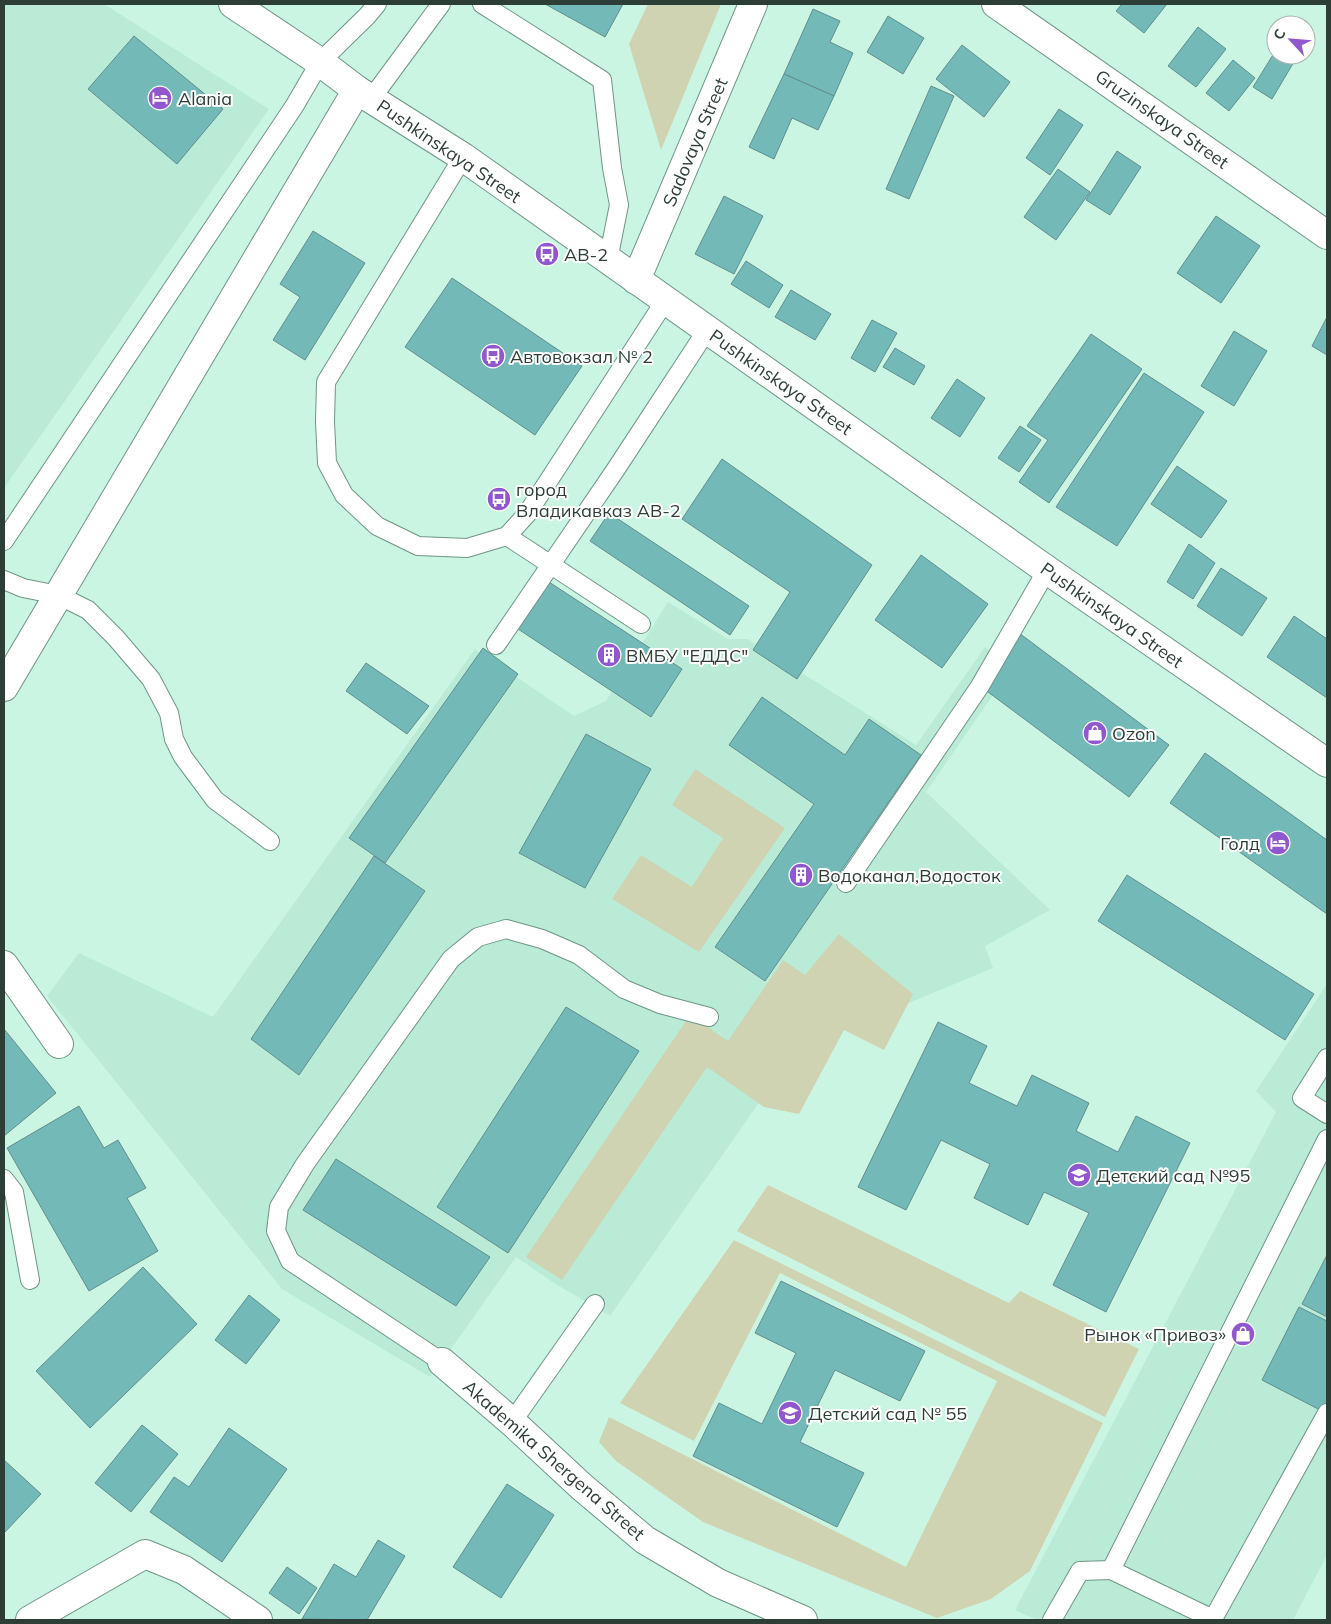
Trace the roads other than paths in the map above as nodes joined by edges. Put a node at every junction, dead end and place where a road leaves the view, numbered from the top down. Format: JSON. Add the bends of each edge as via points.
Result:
{"nodes":[{"id":1,"x":233,"y":4,"type":"edge"},
{"id":2,"x":376,"y":4,"type":"edge"},
{"id":3,"x":441,"y":4,"type":"edge"},
{"id":4,"x":482,"y":4,"type":"edge"},
{"id":5,"x":753,"y":4,"type":"edge"},
{"id":6,"x":996,"y":4,"type":"edge"},
{"id":7,"x":320,"y":62,"type":"junction"},
{"id":8,"x":364,"y":95,"type":"junction"},
{"id":9,"x":463,"y":157,"type":"junction"},
{"id":10,"x":1327,"y":235,"type":"edge"},
{"id":11,"x":608,"y":260,"type":"junction"},
{"id":12,"x":636,"y":280,"type":"junction"},
{"id":13,"x":665,"y":301,"type":"junction"},
{"id":14,"x":707,"y":330,"type":"junction"},
{"id":15,"x":508,"y":536,"type":"junction"},
{"id":16,"x":4,"y":541,"type":"edge"},
{"id":17,"x":550,"y":565,"type":"junction"},
{"id":18,"x":1047,"y":570,"type":"junction"},
{"id":19,"x":4,"y":580,"type":"edge"},
{"id":20,"x":58,"y":595,"type":"junction"},
{"id":21,"x":641,"y":624,"type":"dead end"},
{"id":22,"x":496,"y":646,"type":"dead end"},
{"id":23,"x":4,"y":687,"type":"edge"},
{"id":24,"x":1327,"y":763,"type":"edge"},
{"id":25,"x":270,"y":842,"type":"dead end"},
{"id":26,"x":846,"y":883,"type":"dead end"},
{"id":27,"x":4,"y":966,"type":"edge"},
{"id":28,"x":709,"y":1016,"type":"dead end"},
{"id":29,"x":59,"y":1044,"type":"dead end"},
{"id":30,"x":1327,"y":1058,"type":"edge"},
{"id":31,"x":1327,"y":1114,"type":"edge"},
{"id":32,"x":1327,"y":1139,"type":"edge"},
{"id":33,"x":4,"y":1180,"type":"edge"},
{"id":34,"x":30,"y":1280,"type":"dead end"},
{"id":35,"x":595,"y":1304,"type":"dead end"},
{"id":36,"x":442,"y":1362,"type":"joint"},
{"id":37,"x":1327,"y":1413,"type":"edge"},
{"id":38,"x":512,"y":1422,"type":"junction"},
{"id":39,"x":1111,"y":1570,"type":"junction"},
{"id":40,"x":30,"y":1620,"type":"edge"},
{"id":41,"x":258,"y":1620,"type":"edge"},
{"id":42,"x":803,"y":1620,"type":"edge"},
{"id":43,"x":1052,"y":1620,"type":"edge"}],
"edges":[{"from":1,"to":7,"type":"street","name":"Pushkinskaya Street"},
{"from":2,"to":7,"type":"lane"},
{"from":3,"to":8,"type":"lane"},
{"from":4,"to":11,"type":"lane","via":[[602,80],[619,205]]},
{"from":5,"to":12,"type":"street","name":"Sadovaya Street"},
{"from":6,"to":10,"type":"street","name":"Gruzinskaya Street"},
{"from":7,"to":8,"type":"street","name":"Pushkinskaya Street"},
{"from":7,"to":16,"type":"lane","via":[[295,105]]},
{"from":8,"to":9,"type":"street","name":"Pushkinskaya Street"},
{"from":8,"to":20,"type":"street"},
{"from":9,"to":11,"type":"street","name":"Pushkinskaya Street"},
{"from":9,"to":15,"type":"lane","via":[[326,382],[326,463],[344,495],[377,526],[418,546],[467,548]]},
{"from":11,"to":12,"type":"street","name":"Pushkinskaya Street"},
{"from":12,"to":13,"type":"street","name":"Pushkinskaya Street"},
{"from":13,"to":14,"type":"street","name":"Pushkinskaya Street"},
{"from":13,"to":15,"type":"lane","via":[[527,514]]},
{"from":14,"to":17,"type":"lane"},
{"from":14,"to":18,"type":"street","name":"Pushkinskaya Street"},
{"from":15,"to":17,"type":"lane"},
{"from":17,"to":21,"type":"lane"},
{"from":17,"to":22,"type":"lane"},
{"from":18,"to":24,"type":"street","name":"Pushkinskaya Street"},
{"from":18,"to":26,"type":"lane","via":[[980,686]]},
{"from":19,"to":20,"type":"lane","via":[[23,588]]},
{"from":20,"to":23,"type":"street"},
{"from":20,"to":25,"type":"lane","via":[[88,610],[128,652],[151,679],[169,713],[174,739],[194,772],[215,800]]},
{"from":27,"to":29,"type":"street"},
{"from":28,"to":36,"type":"lane","via":[[660,1004],[624,989],[579,955],[542,939],[506,929],[478,937],[451,959],[305,1164],[279,1207],[276,1231],[290,1261]]},
{"from":30,"to":31,"type":"lane","via":[[1302,1098]]},
{"from":32,"to":39,"type":"lane"},
{"from":33,"to":34,"type":"lane","via":[[14,1192]]},
{"from":35,"to":38,"type":"lane"},
{"from":36,"to":38,"type":"street","name":"Akademika Shergena Street"},
{"from":37,"to":39,"type":"lane","via":[[1212,1619]]},
{"from":38,"to":42,"type":"street","name":"Akademika Shergena Street","via":[[645,1540],[718,1584]]},
{"from":39,"to":43,"type":"lane","via":[[1080,1571]]},
{"from":40,"to":41,"type":"street","via":[[145,1554],[184,1570]]}]}
